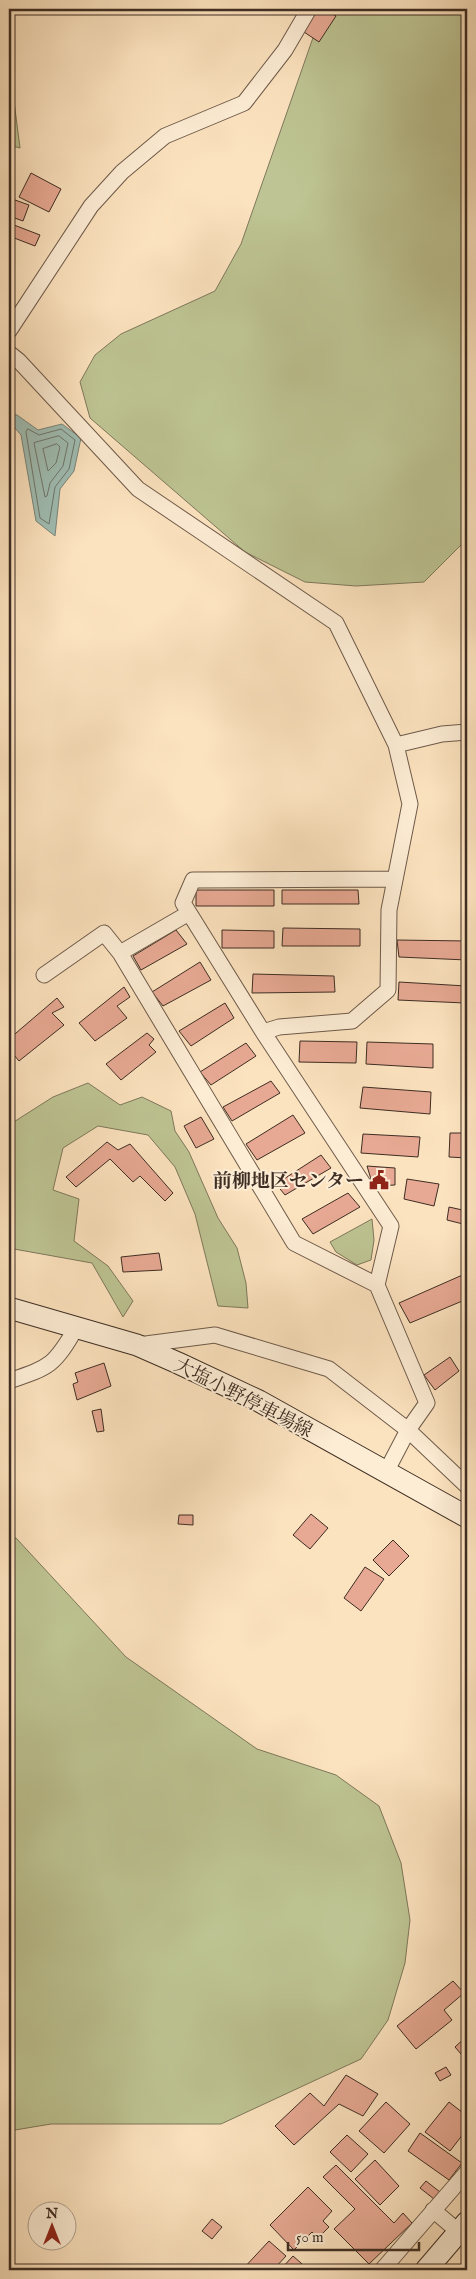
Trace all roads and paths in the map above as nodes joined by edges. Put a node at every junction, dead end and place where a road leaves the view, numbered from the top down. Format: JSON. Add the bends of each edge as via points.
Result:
{"nodes":[{"id":1,"x":309,"y":9,"type":"edge"},
{"id":2,"x":9,"y":331,"type":"edge"},
{"id":3,"x":9,"y":353,"type":"edge"},
{"id":4,"x":467,"y":732,"type":"edge"},
{"id":5,"x":396,"y":745,"type":"junction"},
{"id":6,"x":395,"y":879,"type":"junction"},
{"id":7,"x":189,"y":913,"type":"junction"},
{"id":8,"x":120,"y":953,"type":"junction"},
{"id":9,"x":44,"y":975,"type":"dead end"},
{"id":10,"x":263,"y":1032,"type":"junction"},
{"id":11,"x":377,"y":1285,"type":"junction"},
{"id":12,"x":9,"y":1308,"type":"edge"},
{"id":13,"x":76,"y":1328,"type":"junction"},
{"id":14,"x":136,"y":1345,"type":"junction"},
{"id":15,"x":9,"y":1381,"type":"edge"},
{"id":16,"x":408,"y":1430,"type":"junction"},
{"id":17,"x":386,"y":1472,"type":"junction"},
{"id":18,"x":467,"y":1486,"type":"edge"},
{"id":19,"x":467,"y":1517,"type":"edge"},
{"id":20,"x":467,"y":2172,"type":"edge"},
{"id":21,"x":433,"y":2210,"type":"junction"},
{"id":22,"x":463,"y":2227,"type":"edge"},
{"id":23,"x":382,"y":2270,"type":"edge"},
{"id":24,"x":426,"y":2270,"type":"edge"}],
"edges":[{"from":1,"to":2,"type":"street","via":[[285,50],[244,103],[165,136],[122,172],[97,199]]},
{"from":3,"to":5,"type":"street","via":[[138,489],[336,624]]},
{"from":4,"to":5,"type":"street","via":[[442,734]]},
{"from":5,"to":6,"type":"street","via":[[410,804]]},
{"from":6,"to":7,"type":"street","via":[[193,880],[183,903]]},
{"from":6,"to":10,"type":"street","via":[[389,910],[388,990],[352,1021]]},
{"from":7,"to":8,"type":"street"},
{"from":7,"to":10,"type":"street"},
{"from":8,"to":9,"type":"street","via":[[104,933]]},
{"from":8,"to":11,"type":"street","via":[[294,1243]]},
{"from":10,"to":11,"type":"street","via":[[391,1226]]},
{"from":11,"to":16,"type":"street","via":[[427,1403]]},
{"from":12,"to":13,"type":"main road","name":"大塩小野停車場線"},
{"from":13,"to":14,"type":"main road","name":"大塩小野停車場線"},
{"from":13,"to":15,"type":"street","via":[[50,1365]]},
{"from":14,"to":16,"type":"street","via":[[215,1335],[329,1369]]},
{"from":14,"to":17,"type":"main road","name":"大塩小野停車場線","via":[[259,1401]]},
{"from":16,"to":17,"type":"street"},
{"from":16,"to":18,"type":"street"},
{"from":17,"to":19,"type":"main road","name":"大塩小野停車場線"},
{"from":20,"to":21,"type":"street"},
{"from":21,"to":22,"type":"street"},
{"from":21,"to":23,"type":"street"},
{"from":22,"to":24,"type":"main road"}]}
